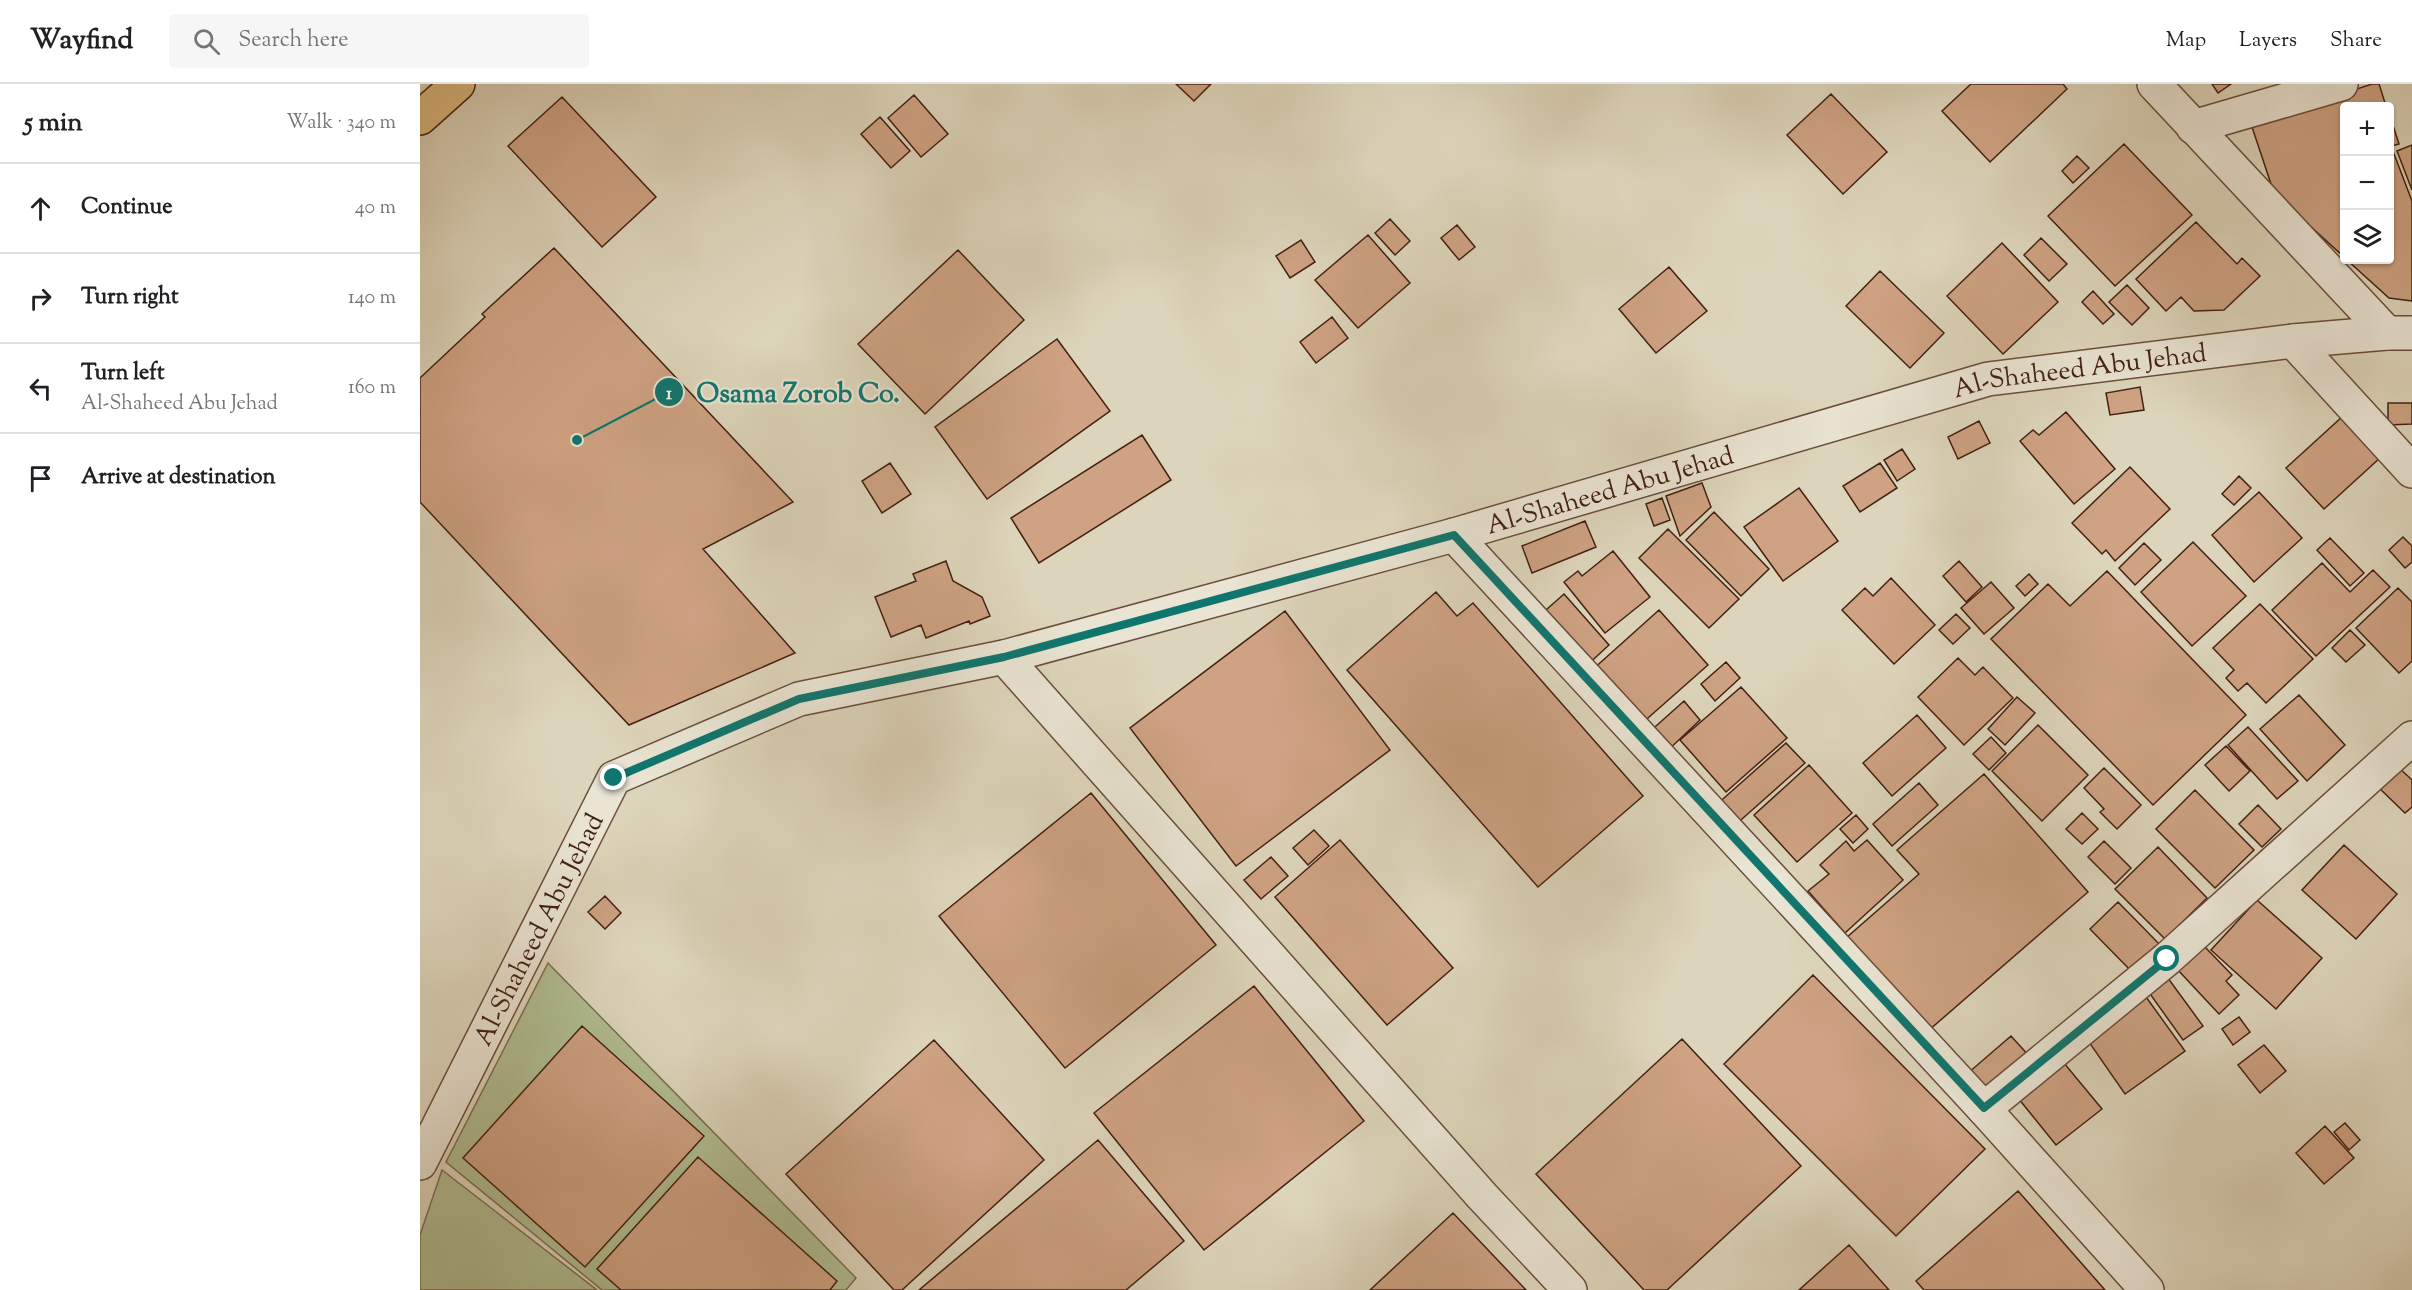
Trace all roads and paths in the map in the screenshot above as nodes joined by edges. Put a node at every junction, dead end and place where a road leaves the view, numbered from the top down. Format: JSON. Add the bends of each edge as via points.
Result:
{"nodes":[{"id":1,"x":458,"y":84,"type":"edge"},
{"id":2,"x":2154,"y":84,"type":"edge"},
{"id":3,"x":2341,"y":84,"type":"edge"},
{"id":4,"x":420,"y":118,"type":"edge"},
{"id":5,"x":2193,"y":127,"type":"junction"},
{"id":6,"x":2399,"y":333,"type":"edge"},
{"id":7,"x":2293,"y":340,"type":"junction"},
{"id":8,"x":2412,"y":471,"type":"edge"},
{"id":9,"x":1454,"y":535,"type":"junction"},
{"id":10,"x":1004,"y":657,"type":"junction"},
{"id":11,"x":2412,"y":738,"type":"edge"},
{"id":12,"x":1984,"y":1108,"type":"junction"},
{"id":13,"x":420,"y":1163,"type":"edge"},
{"id":14,"x":1570,"y":1290,"type":"edge"},
{"id":15,"x":2147,"y":1290,"type":"edge"}],
"edges":[{"from":1,"to":4,"type":"highway"},
{"from":2,"to":5,"type":"street"},
{"from":3,"to":5,"type":"street"},
{"from":5,"to":6,"type":"street"},
{"from":6,"to":7,"type":"street","name":"Al-Shaheed Abu Jehad"},
{"from":7,"to":8,"type":"street"},
{"from":7,"to":9,"type":"street","name":"Al-Shaheed Abu Jehad","via":[[1988,380]]},
{"from":9,"to":10,"type":"street","name":"Al-Shaheed Abu Jehad"},
{"from":9,"to":12,"type":"street"},
{"from":10,"to":13,"type":"street","name":"Al-Shaheed Abu Jehad","via":[[799,699],[614,778]]},
{"from":10,"to":14,"type":"street"},
{"from":11,"to":12,"type":"street","via":[[2167,959]]},
{"from":12,"to":15,"type":"street"}]}
